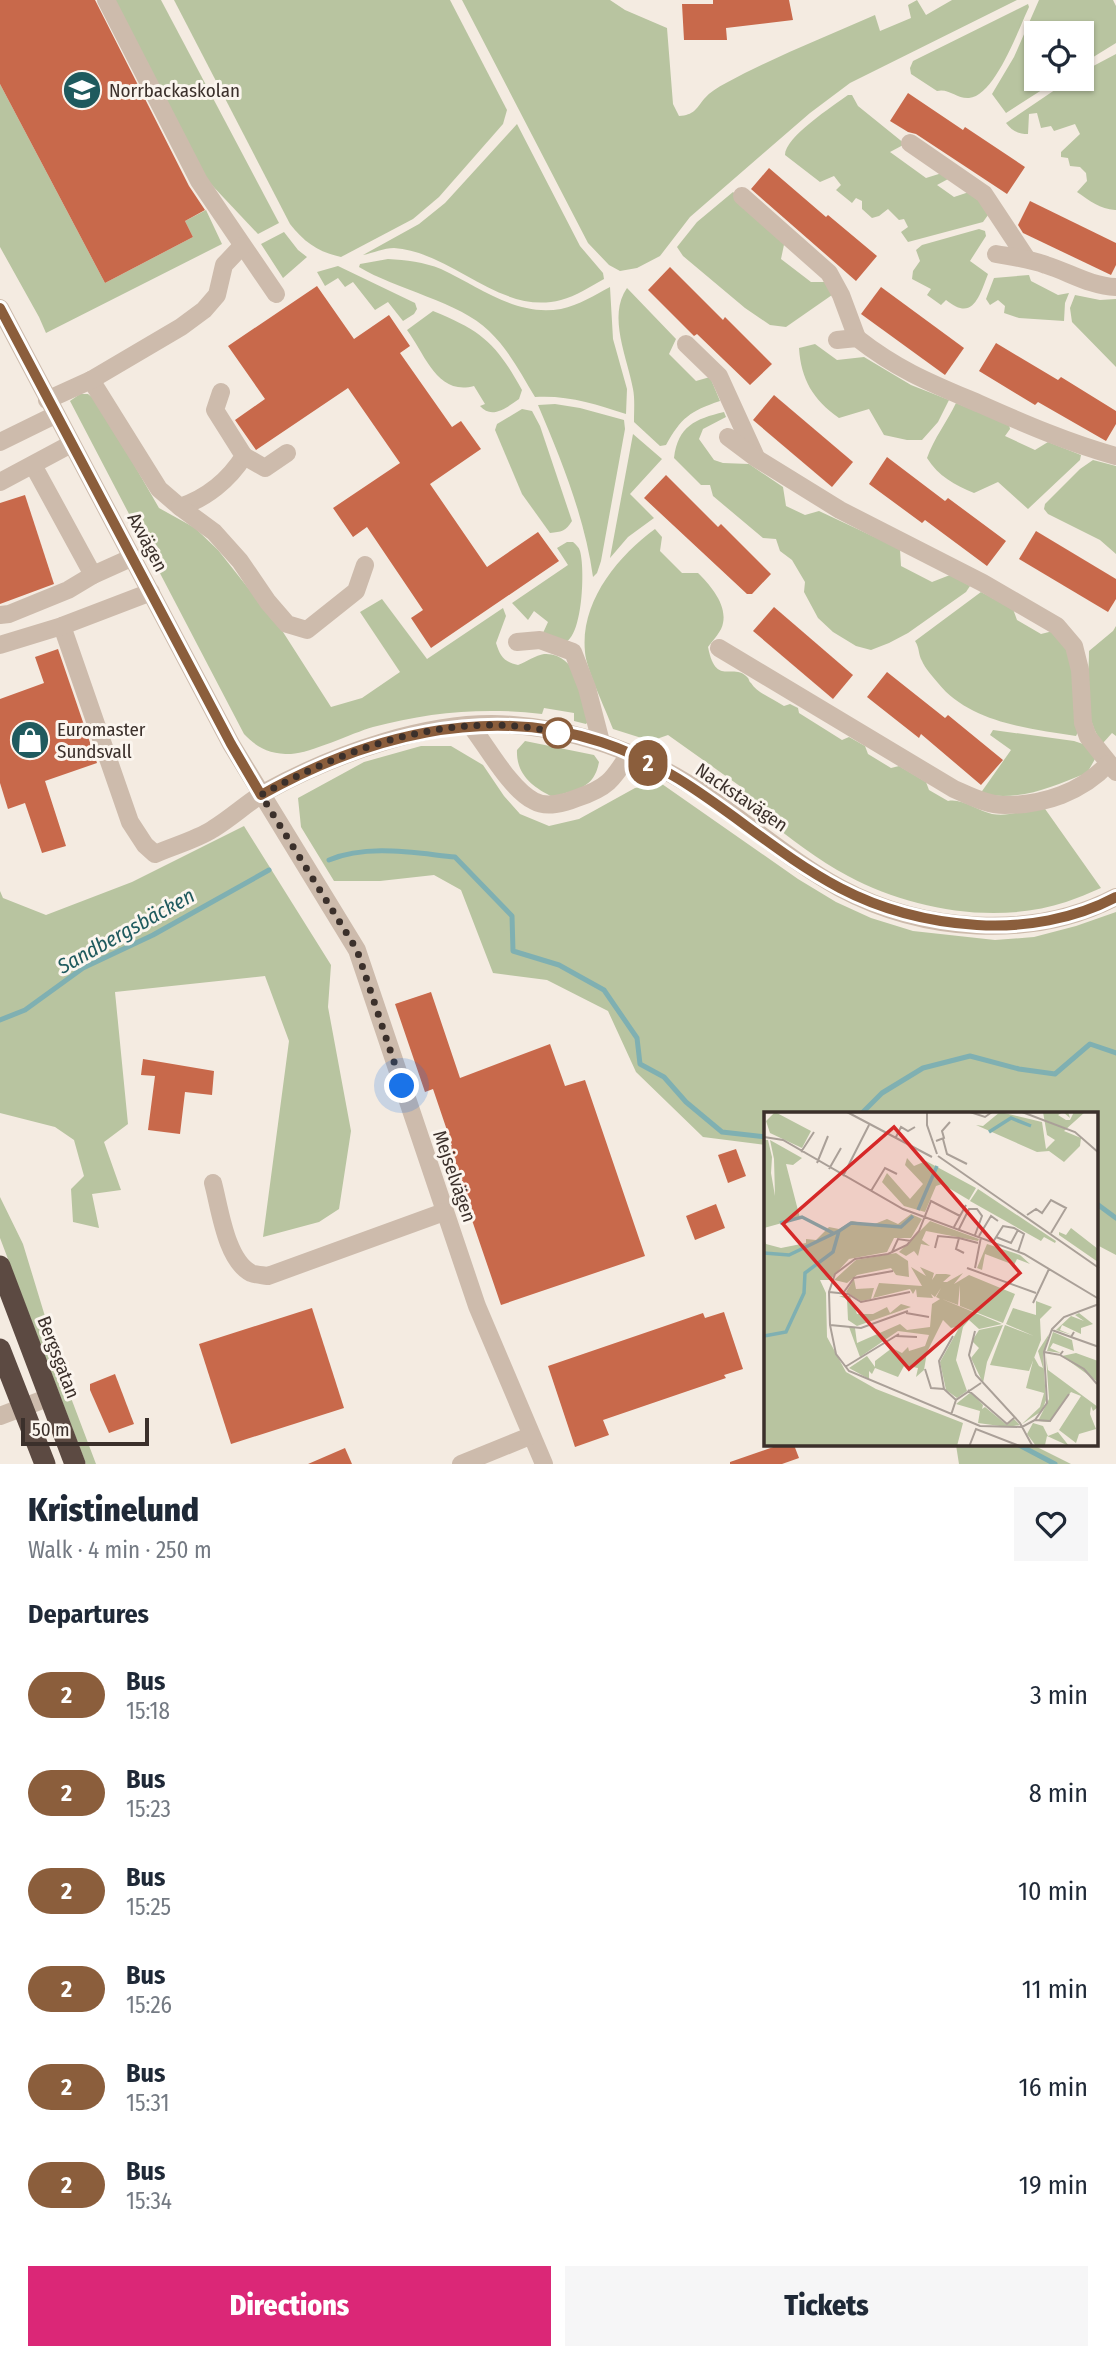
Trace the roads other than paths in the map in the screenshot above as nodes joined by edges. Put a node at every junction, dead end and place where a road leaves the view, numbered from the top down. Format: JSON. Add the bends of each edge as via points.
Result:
{"nodes":[{"id":1,"x":106,"y":0,"type":"edge"},
{"id":2,"x":910,"y":144,"type":"dead end"},
{"id":3,"x":742,"y":196,"type":"dead end"},
{"id":4,"x":242,"y":246,"type":"junction"},
{"id":5,"x":996,"y":254,"type":"dead end"},
{"id":6,"x":1027,"y":259,"type":"junction"},
{"id":7,"x":1116,"y":287,"type":"edge"},
{"id":8,"x":276,"y":294,"type":"dead end"},
{"id":9,"x":1,"y":311,"type":"edge"},
{"id":10,"x":858,"y":338,"type":"junction"},
{"id":11,"x":836,"y":340,"type":"dead end"},
{"id":12,"x":686,"y":344,"type":"dead end"},
{"id":13,"x":91,"y":380,"type":"junction"},
{"id":14,"x":221,"y":392,"type":"dead end"},
{"id":15,"x":51,"y":407,"type":"junction"},
{"id":16,"x":728,"y":437,"type":"dead end"},
{"id":17,"x":0,"y":442,"type":"edge"},
{"id":18,"x":71,"y":444,"type":"junction"},
{"id":19,"x":287,"y":453,"type":"dead end"},
{"id":20,"x":244,"y":456,"type":"junction"},
{"id":21,"x":1116,"y":456,"type":"edge"},
{"id":22,"x":756,"y":458,"type":"junction"},
{"id":23,"x":33,"y":465,"type":"junction"},
{"id":24,"x":0,"y":482,"type":"edge"},
{"id":25,"x":180,"y":507,"type":"junction"},
{"id":26,"x":133,"y":557,"type":"junction"},
{"id":27,"x":365,"y":565,"type":"dead end"},
{"id":28,"x":93,"y":575,"type":"junction"},
{"id":29,"x":151,"y":592,"type":"junction"},
{"id":30,"x":0,"y":615,"type":"edge"},
{"id":31,"x":62,"y":626,"type":"junction"},
{"id":32,"x":517,"y":642,"type":"dead end"},
{"id":33,"x":0,"y":645,"type":"edge"},
{"id":34,"x":719,"y":648,"type":"dead end"},
{"id":35,"x":471,"y":726,"type":"junction"},
{"id":36,"x":601,"y":742,"type":"junction"},
{"id":37,"x":629,"y":754,"type":"junction"},
{"id":38,"x":1112,"y":768,"type":"edge"},
{"id":39,"x":261,"y":795,"type":"junction"},
{"id":40,"x":1116,"y":897,"type":"edge"},
{"id":41,"x":213,"y":1183,"type":"dead end"},
{"id":42,"x":444,"y":1212,"type":"junction"},
{"id":43,"x":0,"y":1265,"type":"edge"},
{"id":44,"x":0,"y":1349,"type":"edge"},
{"id":45,"x":50,"y":1397,"type":"junction"},
{"id":46,"x":23,"y":1407,"type":"junction"},
{"id":47,"x":0,"y":1416,"type":"edge"},
{"id":48,"x":530,"y":1436,"type":"junction"},
{"id":49,"x":45,"y":1464,"type":"edge"},
{"id":50,"x":75,"y":1464,"type":"edge"},
{"id":51,"x":461,"y":1464,"type":"edge"},
{"id":52,"x":544,"y":1464,"type":"edge"}],
"edges":[{"from":1,"to":4,"type":"street","via":[[199,181]]},
{"from":2,"to":6,"type":"street","via":[[984,194]]},
{"from":3,"to":10,"type":"street","via":[[830,273]]},
{"from":4,"to":8,"type":"street"},
{"from":4,"to":13,"type":"street","via":[[224,265],[216,295],[204,310]]},
{"from":5,"to":6,"type":"street"},
{"from":6,"to":7,"type":"street"},
{"from":9,"to":15,"type":"street","name":"Axvägen"},
{"from":10,"to":11,"type":"street"},
{"from":10,"to":21,"type":"street","via":[[916,377],[1030,426]]},
{"from":12,"to":22,"type":"street","via":[[719,376]]},
{"from":13,"to":15,"type":"street"},
{"from":13,"to":25,"type":"street","via":[[159,489]]},
{"from":14,"to":20,"type":"street","via":[[215,410]]},
{"from":15,"to":17,"type":"street"},
{"from":15,"to":18,"type":"street","name":"Axvägen"},
{"from":16,"to":22,"type":"street"},
{"from":18,"to":23,"type":"street"},
{"from":18,"to":26,"type":"street","name":"Axvägen"},
{"from":19,"to":20,"type":"street","via":[[265,468]]},
{"from":20,"to":25,"type":"street","via":[[233,474],[197,501]]},
{"from":22,"to":38,"type":"street","via":[[840,510],[1057,626],[1074,646],[1088,737]]},
{"from":23,"to":24,"type":"street"},
{"from":23,"to":28,"type":"street"},
{"from":25,"to":27,"type":"street","via":[[214,532],[287,624],[307,630],[356,591]]},
{"from":26,"to":28,"type":"street"},
{"from":26,"to":29,"type":"street","name":"Axvägen"},
{"from":28,"to":30,"type":"street","via":[[68,590]]},
{"from":29,"to":31,"type":"street"},
{"from":29,"to":39,"type":"street","name":"Axvägen"},
{"from":31,"to":33,"type":"street"},
{"from":31,"to":39,"type":"street","name":"Nackstavägen","via":[[130,822],[155,854],[211,831]]},
{"from":32,"to":36,"type":"street","via":[[540,640],[573,652]]},
{"from":34,"to":38,"type":"street","via":[[954,789],[980,800],[1004,805],[1039,801],[1070,793]]},
{"from":35,"to":36,"type":"street","name":"Nackstavägen","via":[[512,725]]},
{"from":35,"to":37,"type":"street","via":[[513,784],[536,803],[562,804],[590,794],[613,780]]},
{"from":35,"to":39,"type":"street","name":"Nackstavägen","via":[[376,743],[301,773]]},
{"from":36,"to":37,"type":"street","name":"Nackstavägen"},
{"from":37,"to":40,"type":"street","name":"Nackstavägen","via":[[702,793],[841,888],[911,915],[995,926],[1030,923],[1069,915]]},
{"from":39,"to":42,"type":"street","name":"Mejselvägen","via":[[357,950]]},
{"from":41,"to":42,"type":"street","via":[[230,1248],[239,1264],[253,1274],[268,1276]]},
{"from":42,"to":48,"type":"street","name":"Mejselvägen"},
{"from":43,"to":45,"type":"highway","name":"Bergsgatan"},
{"from":44,"to":46,"type":"highway"},
{"from":45,"to":46,"type":"street"},
{"from":45,"to":50,"type":"highway","name":"Bergsgatan"},
{"from":46,"to":47,"type":"street"},
{"from":46,"to":49,"type":"highway"},
{"from":48,"to":51,"type":"street"},
{"from":48,"to":52,"type":"street","name":"Mejselvägen"}]}
